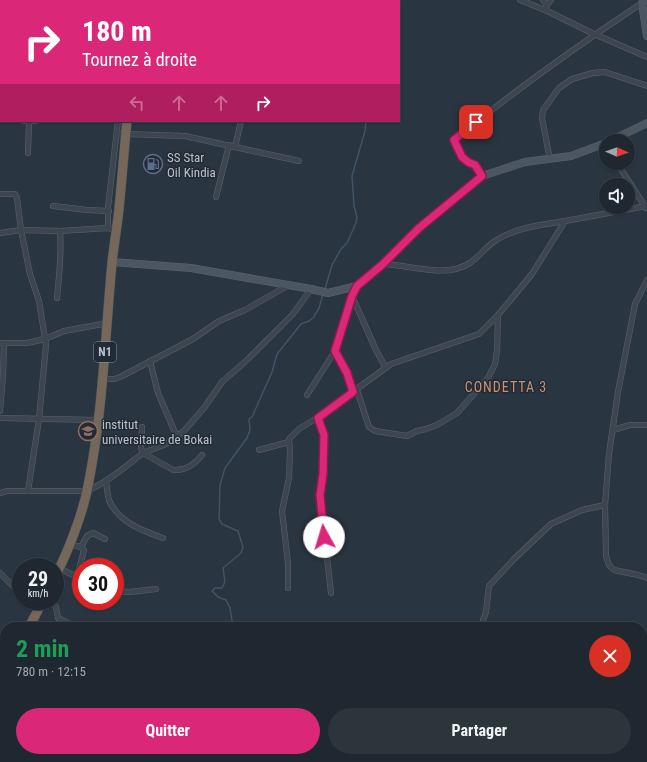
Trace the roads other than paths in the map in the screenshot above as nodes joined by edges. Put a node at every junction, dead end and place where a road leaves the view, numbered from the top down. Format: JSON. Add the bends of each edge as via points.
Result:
{"nodes":[{"id":1,"x":520,"y":0,"type":"edge"},
{"id":2,"x":543,"y":0,"type":"edge"},
{"id":3,"x":551,"y":0,"type":"edge"},
{"id":4,"x":644,"y":2,"type":"edge"},
{"id":5,"x":546,"y":7,"type":"junction"},
{"id":6,"x":594,"y":34,"type":"junction"},
{"id":7,"x":647,"y":36,"type":"edge"},
{"id":8,"x":647,"y":57,"type":"edge"},
{"id":9,"x":647,"y":86,"type":"edge"},
{"id":10,"x":26,"y":122,"type":"edge"},
{"id":11,"x":118,"y":122,"type":"edge"},
{"id":12,"x":127,"y":122,"type":"edge"},
{"id":13,"x":241,"y":122,"type":"edge"},
{"id":14,"x":647,"y":123,"type":"edge"},
{"id":15,"x":121,"y":133,"type":"junction"},
{"id":16,"x":626,"y":134,"type":"edge"},
{"id":17,"x":229,"y":145,"type":"junction"},
{"id":18,"x":599,"y":146,"type":"edge"},
{"id":19,"x":235,"y":147,"type":"junction"},
{"id":20,"x":28,"y":153,"type":"dead end"},
{"id":21,"x":550,"y":160,"type":"junction"},
{"id":22,"x":299,"y":161,"type":"dead end"},
{"id":23,"x":621,"y":170,"type":"edge"},
{"id":24,"x":482,"y":176,"type":"junction"},
{"id":25,"x":0,"y":194,"type":"edge"},
{"id":26,"x":216,"y":197,"type":"dead end"},
{"id":27,"x":53,"y":206,"type":"dead end"},
{"id":28,"x":119,"y":207,"type":"junction"},
{"id":29,"x":646,"y":207,"type":"edge"},
{"id":30,"x":108,"y":209,"type":"junction"},
{"id":31,"x":565,"y":221,"type":"junction"},
{"id":32,"x":113,"y":229,"type":"junction"},
{"id":33,"x":21,"y":230,"type":"junction"},
{"id":34,"x":60,"y":231,"type":"junction"},
{"id":35,"x":0,"y":233,"type":"edge"},
{"id":36,"x":112,"y":262,"type":"junction"},
{"id":37,"x":383,"y":264,"type":"junction"},
{"id":38,"x":647,"y":280,"type":"edge"},
{"id":39,"x":289,"y":285,"type":"junction"},
{"id":40,"x":357,"y":286,"type":"junction"},
{"id":41,"x":311,"y":289,"type":"junction"},
{"id":42,"x":352,"y":296,"type":"junction"},
{"id":43,"x":57,"y":298,"type":"dead end"},
{"id":44,"x":498,"y":315,"type":"junction"},
{"id":45,"x":108,"y":323,"type":"junction"},
{"id":46,"x":45,"y":339,"type":"junction"},
{"id":47,"x":2,"y":343,"type":"edge"},
{"id":48,"x":335,"y":351,"type":"junction"},
{"id":49,"x":150,"y":361,"type":"junction"},
{"id":50,"x":386,"y":368,"type":"junction"},
{"id":51,"x":102,"y":380,"type":"junction"},
{"id":52,"x":355,"y":391,"type":"junction"},
{"id":53,"x":307,"y":395,"type":"dead end"},
{"id":54,"x":0,"y":410,"type":"edge"},
{"id":55,"x":0,"y":418,"type":"edge"},
{"id":56,"x":318,"y":418,"type":"junction"},
{"id":57,"x":39,"y":419,"type":"junction"},
{"id":58,"x":98,"y":420,"type":"junction"},
{"id":59,"x":647,"y":425,"type":"edge"},
{"id":60,"x":142,"y":427,"type":"dead end"},
{"id":61,"x":613,"y":430,"type":"junction"},
{"id":62,"x":177,"y":437,"type":"junction"},
{"id":63,"x":289,"y":442,"type":"junction"},
{"id":64,"x":259,"y":450,"type":"dead end"},
{"id":65,"x":143,"y":453,"type":"junction"},
{"id":66,"x":202,"y":455,"type":"dead end"},
{"id":67,"x":106,"y":481,"type":"junction"},
{"id":68,"x":28,"y":491,"type":"junction"},
{"id":69,"x":87,"y":491,"type":"junction"},
{"id":70,"x":0,"y":492,"type":"edge"},
{"id":71,"x":605,"y":505,"type":"junction"},
{"id":72,"x":163,"y":538,"type":"dead end"},
{"id":73,"x":106,"y":539,"type":"dead end"},
{"id":74,"x":69,"y":544,"type":"junction"},
{"id":75,"x":81,"y":547,"type":"junction"},
{"id":76,"x":63,"y":558,"type":"edge"},
{"id":77,"x":82,"y":558,"type":"edge"},
{"id":78,"x":0,"y":573,"type":"edge"},
{"id":79,"x":647,"y":578,"type":"edge"},
{"id":80,"x":12,"y":585,"type":"edge"},
{"id":81,"x":288,"y":588,"type":"dead end"},
{"id":82,"x":156,"y":589,"type":"dead end"},
{"id":83,"x":124,"y":592,"type":"edge"},
{"id":84,"x":331,"y":593,"type":"dead end"},
{"id":85,"x":38,"y":610,"type":"edge"},
{"id":86,"x":57,"y":610,"type":"edge"},
{"id":87,"x":32,"y":622,"type":"edge"},
{"id":88,"x":66,"y":622,"type":"edge"},
{"id":89,"x":482,"y":622,"type":"edge"}],
"edges":[{"from":1,"to":5,"type":"street"},
{"from":2,"to":5,"type":"street"},
{"from":3,"to":5,"type":"street"},
{"from":4,"to":6,"type":"street"},
{"from":4,"to":7,"type":"street"},
{"from":5,"to":6,"type":"street"},
{"from":6,"to":8,"type":"street"},
{"from":6,"to":24,"type":"street","via":[[498,104],[454,140],[462,157],[475,165]]},
{"from":9,"to":21,"type":"street","via":[[605,72],[572,79],[559,88],[543,110],[542,118]]},
{"from":10,"to":20,"type":"street"},
{"from":11,"to":15,"type":"street"},
{"from":12,"to":15,"type":"highway","number":"N1"},
{"from":13,"to":19,"type":"street"},
{"from":14,"to":16,"type":"street"},
{"from":15,"to":17,"type":"street","via":[[185,136]]},
{"from":15,"to":28,"type":"highway","number":"N1"},
{"from":15,"to":30,"type":"street"},
{"from":17,"to":19,"type":"street"},
{"from":17,"to":26,"type":"street"},
{"from":18,"to":21,"type":"street"},
{"from":19,"to":22,"type":"street"},
{"from":21,"to":24,"type":"street","via":[[525,162]]},
{"from":23,"to":29,"type":"street"},
{"from":24,"to":37,"type":"street","via":[[419,228]]},
{"from":25,"to":33,"type":"street","via":[[15,194]]},
{"from":27,"to":30,"type":"street","via":[[87,210]]},
{"from":28,"to":30,"type":"street"},
{"from":28,"to":32,"type":"highway","number":"N1"},
{"from":29,"to":31,"type":"street"},
{"from":30,"to":32,"type":"street"},
{"from":31,"to":37,"type":"street","via":[[513,231],[495,240],[471,263],[455,269],[422,269]]},
{"from":31,"to":44,"type":"street","via":[[532,274]]},
{"from":32,"to":34,"type":"street"},
{"from":32,"to":36,"type":"highway","number":"N1"},
{"from":33,"to":34,"type":"street"},
{"from":33,"to":35,"type":"street"},
{"from":33,"to":46,"type":"street","via":[[30,274],[39,301]]},
{"from":34,"to":43,"type":"street","via":[[61,264]]},
{"from":36,"to":39,"type":"street","via":[[191,268]]},
{"from":36,"to":45,"type":"highway","number":"N1"},
{"from":37,"to":40,"type":"street"},
{"from":38,"to":61,"type":"street","via":[[635,304]]},
{"from":39,"to":41,"type":"street"},
{"from":39,"to":49,"type":"street","via":[[218,321],[193,339]]},
{"from":40,"to":41,"type":"street","via":[[325,292]]},
{"from":40,"to":42,"type":"street"},
{"from":41,"to":62,"type":"street","via":[[293,314],[222,382],[204,408]]},
{"from":42,"to":48,"type":"street"},
{"from":42,"to":50,"type":"street"},
{"from":44,"to":50,"type":"street","via":[[479,334],[391,364]]},
{"from":44,"to":52,"type":"street","via":[[495,364],[488,378],[457,413],[437,425],[407,436],[375,431],[368,427]]},
{"from":45,"to":46,"type":"street","via":[[64,331]]},
{"from":45,"to":51,"type":"highway","number":"N1"},
{"from":46,"to":47,"type":"street","via":[[27,343]]},
{"from":46,"to":57,"type":"street"},
{"from":47,"to":54,"type":"street"},
{"from":48,"to":52,"type":"street"},
{"from":48,"to":53,"type":"street"},
{"from":49,"to":51,"type":"street","via":[[115,379]]},
{"from":49,"to":62,"type":"street","via":[[158,393]]},
{"from":50,"to":52,"type":"street"},
{"from":51,"to":58,"type":"highway","number":"N1"},
{"from":52,"to":56,"type":"street"},
{"from":55,"to":57,"type":"street"},
{"from":56,"to":63,"type":"street","via":[[299,429]]},
{"from":56,"to":84,"type":"street","via":[[324,435],[320,495]]},
{"from":57,"to":58,"type":"street"},
{"from":57,"to":68,"type":"street"},
{"from":58,"to":69,"type":"highway","number":"N1"},
{"from":59,"to":61,"type":"street","via":[[630,424]]},
{"from":60,"to":65,"type":"street"},
{"from":61,"to":71,"type":"street"},
{"from":62,"to":65,"type":"street"},
{"from":63,"to":64,"type":"street"},
{"from":63,"to":81,"type":"street","via":[[288,478],[282,511]]},
{"from":65,"to":66,"type":"street","via":[[173,470],[197,462]]},
{"from":65,"to":67,"type":"street"},
{"from":67,"to":69,"type":"street"},
{"from":67,"to":72,"type":"street","via":[[108,498],[117,513],[138,529]]},
{"from":68,"to":69,"type":"street"},
{"from":68,"to":70,"type":"street"},
{"from":69,"to":74,"type":"highway","number":"N1"},
{"from":71,"to":79,"type":"street","via":[[606,556],[609,565],[614,570]]},
{"from":71,"to":89,"type":"street","via":[[582,510],[550,524],[489,586]]},
{"from":73,"to":75,"type":"street","via":[[93,533],[87,536]]},
{"from":74,"to":75,"type":"street"},
{"from":74,"to":76,"type":"highway","number":"N1"},
{"from":75,"to":77,"type":"street","via":[[84,550]]},
{"from":78,"to":80,"type":"street"},
{"from":82,"to":83,"type":"street"},
{"from":85,"to":87,"type":"highway"},
{"from":86,"to":88,"type":"street","via":[[58,618]]}]}
